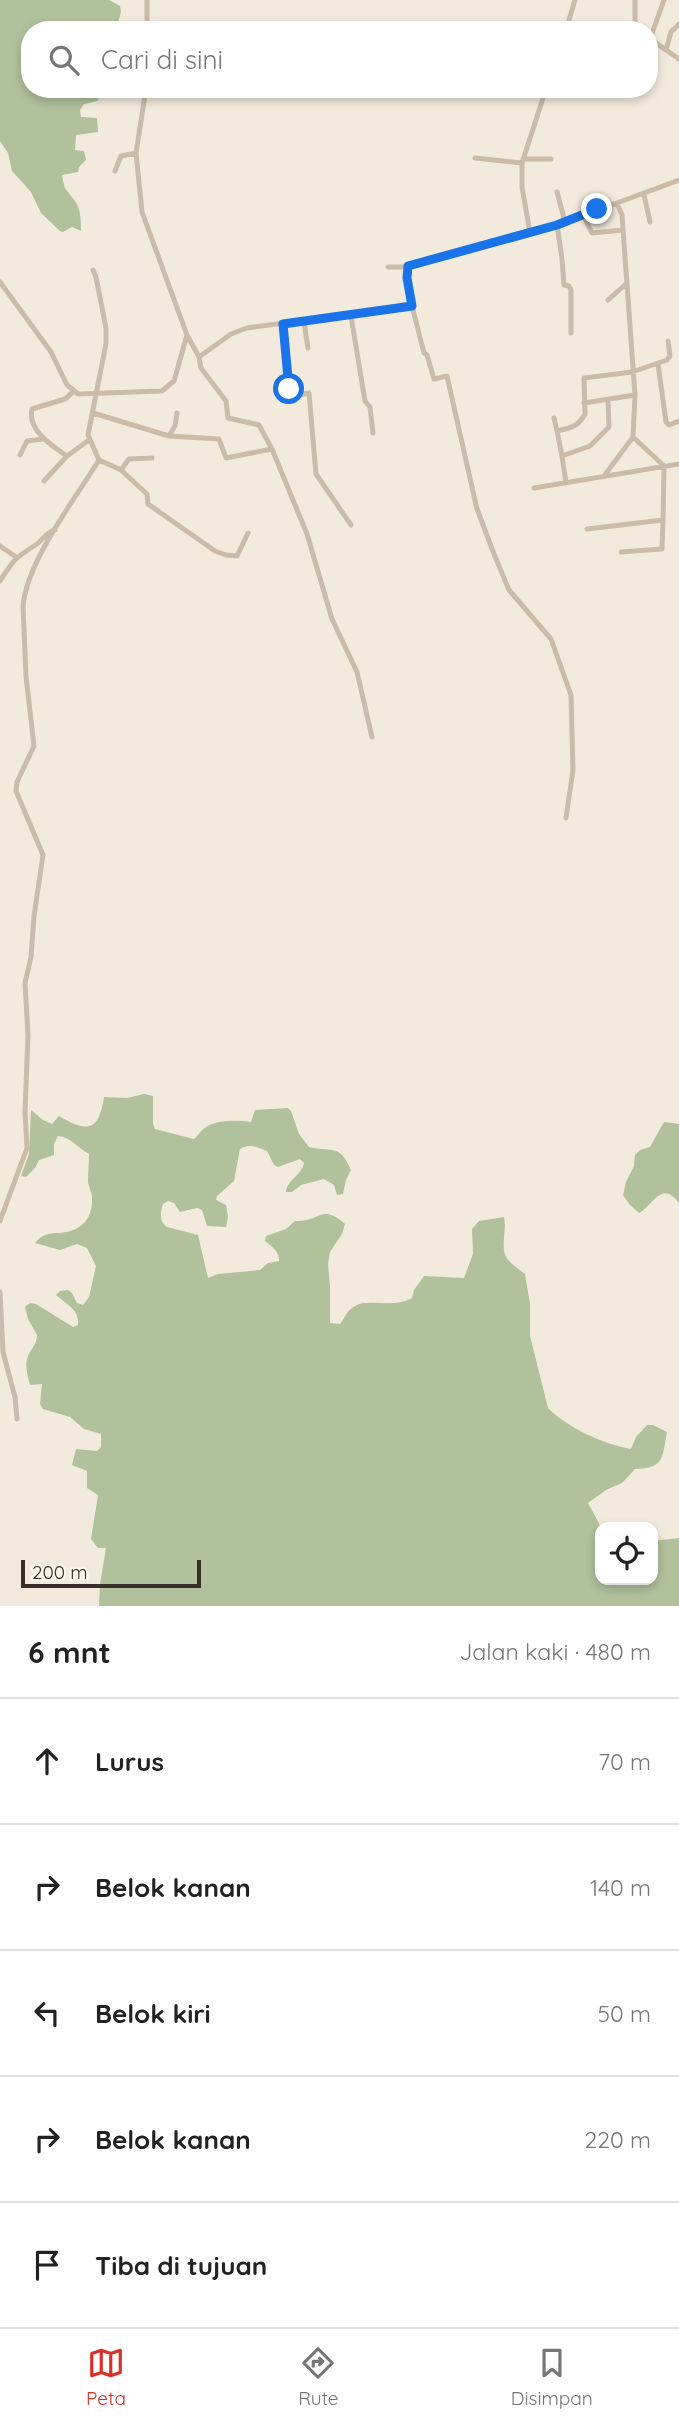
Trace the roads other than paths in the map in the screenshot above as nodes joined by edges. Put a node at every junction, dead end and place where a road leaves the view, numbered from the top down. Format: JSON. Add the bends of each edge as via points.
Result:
{"nodes":[{"id":1,"x":147,"y":0,"type":"edge"},
{"id":2,"x":575,"y":0,"type":"edge"},
{"id":3,"x":635,"y":0,"type":"edge"},
{"id":4,"x":664,"y":0,"type":"edge"},
{"id":5,"x":146,"y":21,"type":"edge"},
{"id":6,"x":569,"y":21,"type":"edge"},
{"id":7,"x":636,"y":21,"type":"edge"},
{"id":8,"x":656,"y":21,"type":"edge"},
{"id":9,"x":679,"y":24,"type":"edge"},
{"id":10,"x":658,"y":44,"type":"edge"},
{"id":11,"x":666,"y":50,"type":"junction"},
{"id":12,"x":679,"y":59,"type":"edge"},
{"id":13,"x":145,"y":98,"type":"edge"},
{"id":14,"x":543,"y":98,"type":"edge"},
{"id":15,"x":136,"y":153,"type":"junction"},
{"id":16,"x":475,"y":158,"type":"dead end"},
{"id":17,"x":551,"y":159,"type":"dead end"},
{"id":18,"x":523,"y":161,"type":"junction"},
{"id":19,"x":115,"y":171,"type":"dead end"},
{"id":20,"x":679,"y":180,"type":"edge"},
{"id":21,"x":557,"y":192,"type":"dead end"},
{"id":22,"x":644,"y":195,"type":"junction"},
{"id":23,"x":617,"y":203,"type":"junction"},
{"id":24,"x":583,"y":215,"type":"junction"},
{"id":25,"x":565,"y":222,"type":"junction"},
{"id":26,"x":650,"y":222,"type":"dead end"},
{"id":27,"x":557,"y":225,"type":"junction"},
{"id":28,"x":623,"y":230,"type":"junction"},
{"id":29,"x":530,"y":233,"type":"junction"},
{"id":30,"x":387,"y":267,"type":"dead end"},
{"id":31,"x":407,"y":267,"type":"junction"},
{"id":32,"x":93,"y":270,"type":"dead end"},
{"id":33,"x":0,"y":282,"type":"edge"},
{"id":34,"x":625,"y":285,"type":"junction"},
{"id":35,"x":608,"y":300,"type":"dead end"},
{"id":36,"x":412,"y":306,"type":"junction"},
{"id":37,"x":351,"y":316,"type":"junction"},
{"id":38,"x":304,"y":322,"type":"junction"},
{"id":39,"x":283,"y":324,"type":"junction"},
{"id":40,"x":572,"y":333,"type":"dead end"},
{"id":41,"x":187,"y":335,"type":"junction"},
{"id":42,"x":668,"y":341,"type":"dead end"},
{"id":43,"x":308,"y":348,"type":"dead end"},
{"id":44,"x":199,"y":357,"type":"junction"},
{"id":45,"x":658,"y":364,"type":"junction"},
{"id":46,"x":632,"y":372,"type":"junction"},
{"id":47,"x":73,"y":392,"type":"junction"},
{"id":48,"x":97,"y":395,"type":"junction"},
{"id":49,"x":635,"y":395,"type":"junction"},
{"id":50,"x":608,"y":399,"type":"junction"},
{"id":51,"x":584,"y":403,"type":"junction"},
{"id":52,"x":177,"y":412,"type":"dead end"},
{"id":53,"x":93,"y":413,"type":"junction"},
{"id":54,"x":554,"y":418,"type":"dead end"},
{"id":55,"x":679,"y":421,"type":"edge"},
{"id":56,"x":556,"y":431,"type":"junction"},
{"id":57,"x":373,"y":433,"type":"dead end"},
{"id":58,"x":169,"y":436,"type":"junction"},
{"id":59,"x":633,"y":437,"type":"junction"},
{"id":60,"x":43,"y":439,"type":"junction"},
{"id":61,"x":89,"y":440,"type":"junction"},
{"id":62,"x":272,"y":449,"type":"junction"},
{"id":63,"x":20,"y":455,"type":"dead end"},
{"id":64,"x":67,"y":456,"type":"junction"},
{"id":65,"x":562,"y":456,"type":"junction"},
{"id":66,"x":152,"y":458,"type":"dead end"},
{"id":67,"x":100,"y":460,"type":"junction"},
{"id":68,"x":679,"y":464,"type":"edge"},
{"id":69,"x":664,"y":466,"type":"junction"},
{"id":70,"x":121,"y":470,"type":"junction"},
{"id":71,"x":604,"y":476,"type":"junction"},
{"id":72,"x":44,"y":481,"type":"dead end"},
{"id":73,"x":566,"y":483,"type":"junction"},
{"id":74,"x":534,"y":488,"type":"dead end"},
{"id":75,"x":663,"y":520,"type":"junction"},
{"id":76,"x":351,"y":525,"type":"dead end"},
{"id":77,"x":587,"y":529,"type":"dead end"},
{"id":78,"x":55,"y":530,"type":"junction"},
{"id":79,"x":248,"y":533,"type":"dead end"},
{"id":80,"x":0,"y":546,"type":"edge"},
{"id":81,"x":621,"y":552,"type":"dead end"},
{"id":82,"x":16,"y":557,"type":"junction"},
{"id":83,"x":0,"y":581,"type":"edge"},
{"id":84,"x":372,"y":737,"type":"dead end"},
{"id":85,"x":566,"y":818,"type":"dead end"},
{"id":86,"x":0,"y":1220,"type":"edge"},
{"id":87,"x":0,"y":1292,"type":"edge"},
{"id":88,"x":17,"y":1419,"type":"dead end"}],
"edges":[{"from":1,"to":5,"type":"street"},
{"from":2,"to":6,"type":"street"},
{"from":3,"to":7,"type":"street"},
{"from":4,"to":8,"type":"street"},
{"from":9,"to":11,"type":"street","via":[[671,32]]},
{"from":10,"to":11,"type":"street"},
{"from":11,"to":12,"type":"street"},
{"from":13,"to":15,"type":"street"},
{"from":14,"to":18,"type":"street"},
{"from":15,"to":19,"type":"street","via":[[121,156]]},
{"from":15,"to":41,"type":"street","via":[[144,218]]},
{"from":16,"to":18,"type":"street"},
{"from":17,"to":18,"type":"street"},
{"from":18,"to":29,"type":"street","via":[[522,187]]},
{"from":20,"to":22,"type":"street"},
{"from":21,"to":25,"type":"street"},
{"from":22,"to":23,"type":"street"},
{"from":22,"to":26,"type":"street"},
{"from":23,"to":24,"type":"street"},
{"from":23,"to":28,"type":"street"},
{"from":24,"to":25,"type":"street"},
{"from":24,"to":28,"type":"street","via":[[592,233]]},
{"from":25,"to":27,"type":"street"},
{"from":27,"to":29,"type":"street"},
{"from":27,"to":40,"type":"street","via":[[564,285],[572,290]]},
{"from":28,"to":34,"type":"street"},
{"from":29,"to":31,"type":"street"},
{"from":30,"to":31,"type":"street"},
{"from":31,"to":36,"type":"street"},
{"from":32,"to":48,"type":"street","via":[[106,328]]},
{"from":33,"to":47,"type":"street","via":[[51,352]]},
{"from":34,"to":35,"type":"street"},
{"from":34,"to":46,"type":"street"},
{"from":36,"to":37,"type":"street"},
{"from":36,"to":85,"type":"street","via":[[434,379],[447,376],[477,509],[494,554],[510,591],[551,639],[570,689],[573,770]]},
{"from":37,"to":38,"type":"street"},
{"from":37,"to":57,"type":"street"},
{"from":38,"to":39,"type":"street"},
{"from":38,"to":43,"type":"street"},
{"from":39,"to":44,"type":"street","via":[[236,331]]},
{"from":39,"to":76,"type":"street","via":[[290,397],[309,393],[316,474]]},
{"from":41,"to":44,"type":"street"},
{"from":41,"to":48,"type":"street","via":[[168,388],[157,393]]},
{"from":42,"to":45,"type":"street","via":[[670,356]]},
{"from":44,"to":62,"type":"street","via":[[201,368],[226,401],[229,419],[259,425]]},
{"from":45,"to":46,"type":"street"},
{"from":45,"to":55,"type":"street","via":[[666,422]]},
{"from":46,"to":49,"type":"street"},
{"from":46,"to":51,"type":"street","via":[[584,377]]},
{"from":47,"to":48,"type":"street"},
{"from":47,"to":60,"type":"street","via":[[32,410],[31,418]]},
{"from":48,"to":53,"type":"street"},
{"from":49,"to":50,"type":"street"},
{"from":49,"to":59,"type":"street"},
{"from":50,"to":51,"type":"street"},
{"from":50,"to":65,"type":"street","via":[[609,426],[586,448]]},
{"from":51,"to":56,"type":"street","via":[[585,414],[579,424]]},
{"from":52,"to":58,"type":"street"},
{"from":53,"to":58,"type":"street"},
{"from":53,"to":61,"type":"street"},
{"from":54,"to":56,"type":"street"},
{"from":56,"to":65,"type":"street"},
{"from":58,"to":62,"type":"street","via":[[219,439],[226,458]]},
{"from":59,"to":69,"type":"street"},
{"from":59,"to":71,"type":"street"},
{"from":60,"to":63,"type":"street","via":[[27,441]]},
{"from":60,"to":64,"type":"street"},
{"from":61,"to":64,"type":"street"},
{"from":61,"to":67,"type":"street"},
{"from":62,"to":84,"type":"street","via":[[307,534],[332,619],[357,672]]},
{"from":64,"to":72,"type":"street"},
{"from":65,"to":73,"type":"street"},
{"from":66,"to":70,"type":"street","via":[[130,458]]},
{"from":67,"to":70,"type":"street"},
{"from":67,"to":78,"type":"street"},
{"from":68,"to":69,"type":"street"},
{"from":69,"to":71,"type":"street"},
{"from":69,"to":75,"type":"street"},
{"from":70,"to":79,"type":"street","via":[[147,494],[148,504],[215,551],[237,556]]},
{"from":71,"to":73,"type":"street"},
{"from":73,"to":74,"type":"street"},
{"from":75,"to":77,"type":"street"},
{"from":75,"to":81,"type":"street","via":[[662,549]]},
{"from":78,"to":82,"type":"street"},
{"from":78,"to":86,"type":"street","via":[[23,606],[34,746],[16,791],[43,855],[25,983],[27,1149]]},
{"from":80,"to":82,"type":"street"},
{"from":82,"to":83,"type":"street"},
{"from":87,"to":88,"type":"street","via":[[3,1352]]}]}
